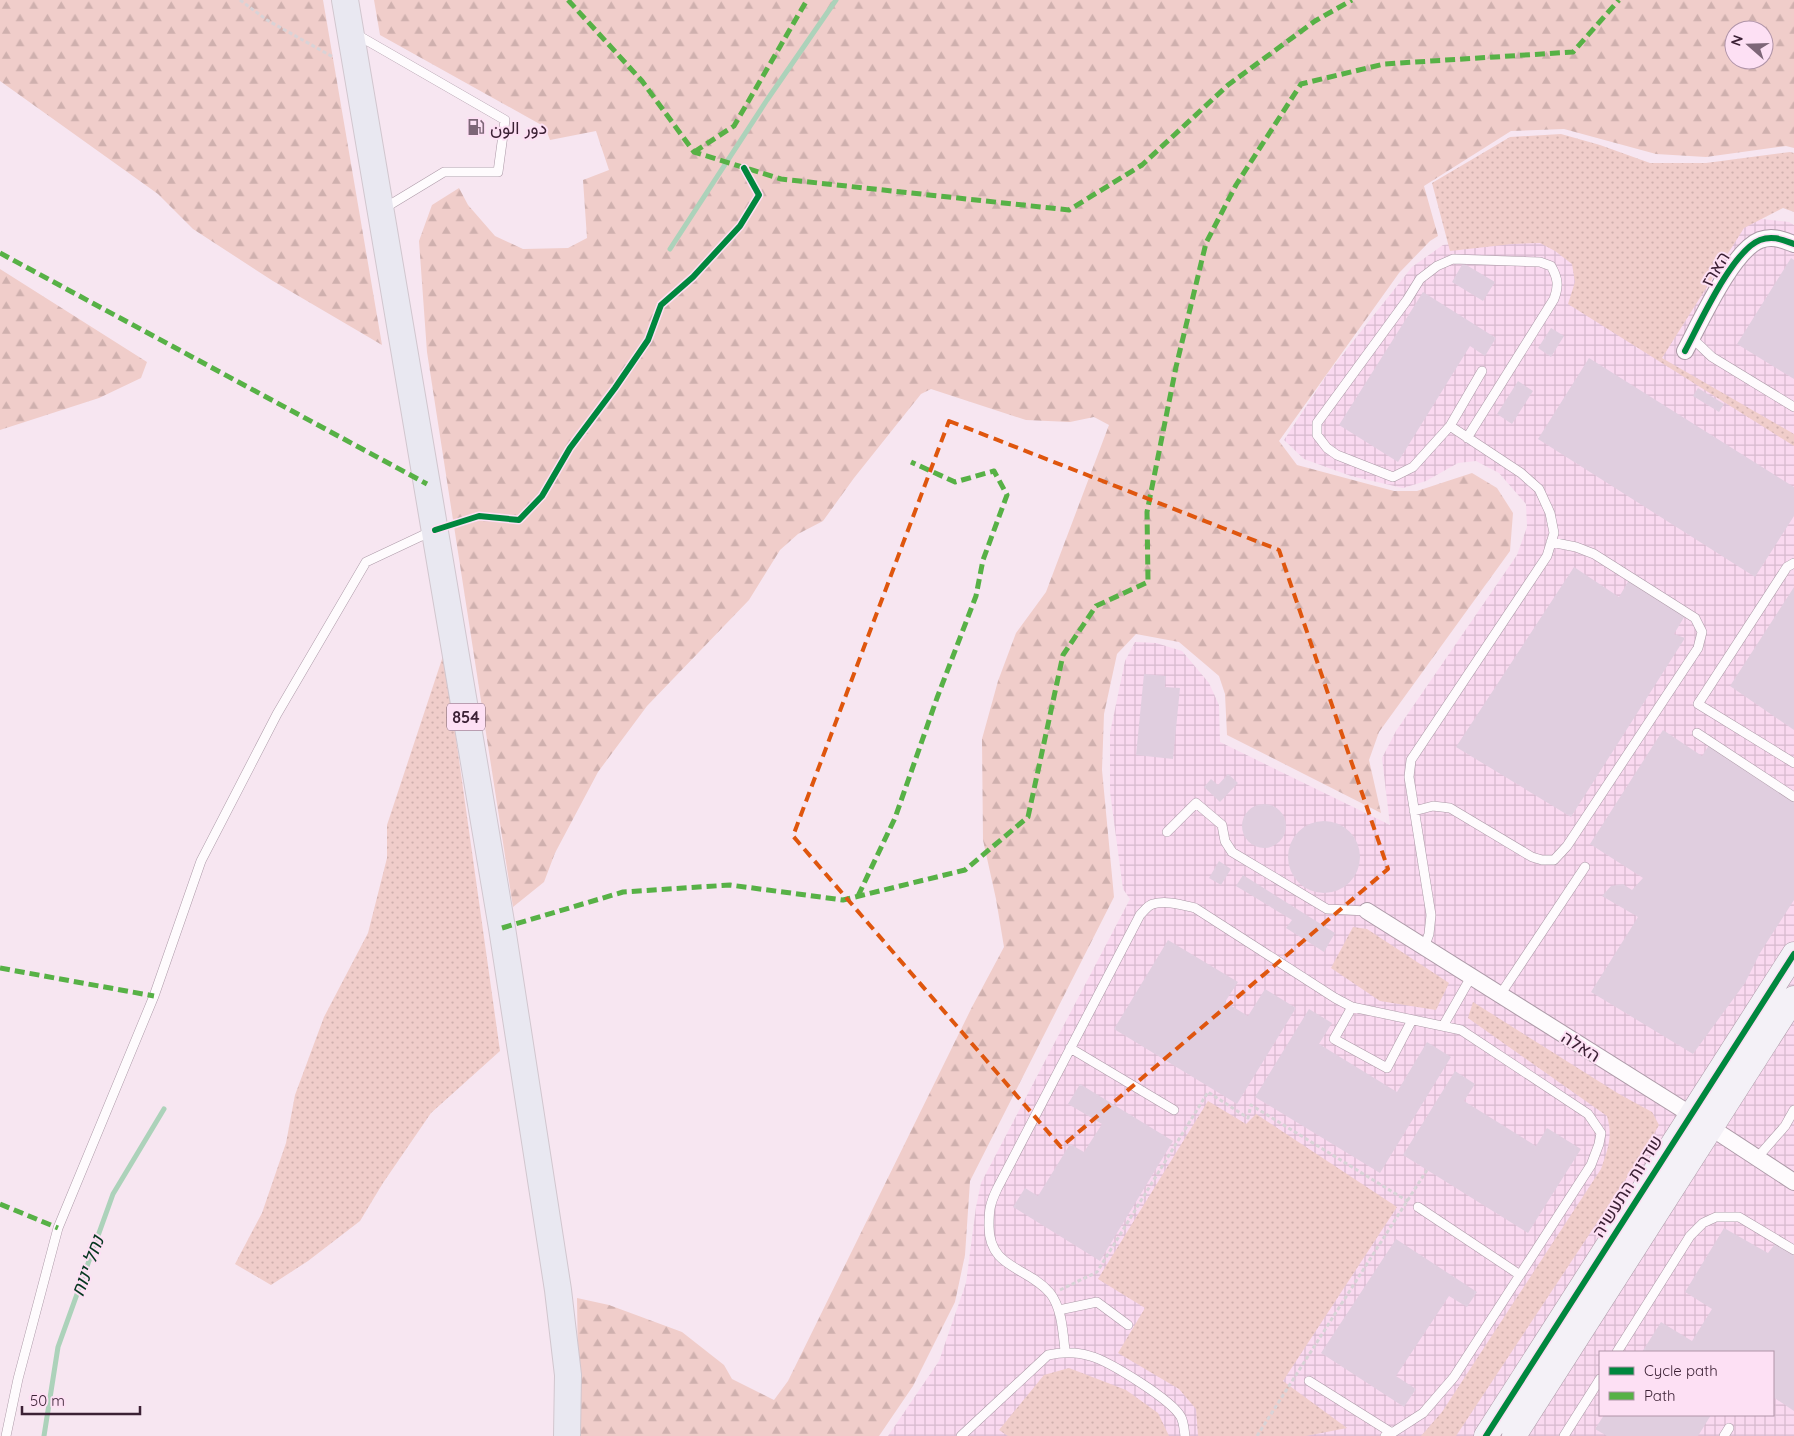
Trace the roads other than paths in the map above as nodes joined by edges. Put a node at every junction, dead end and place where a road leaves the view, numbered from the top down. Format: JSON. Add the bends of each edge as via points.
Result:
{"nodes":[{"id":1,"x":345,"y":0,"type":"edge"},
{"id":2,"x":351,"y":31,"type":"junction"},
{"id":3,"x":381,"y":210,"type":"junction"},
{"id":4,"x":1794,"y":244,"type":"edge"},
{"id":5,"x":1688,"y":344,"type":"joint"},
{"id":6,"x":1482,"y":371,"type":"dead end"},
{"id":7,"x":1794,"y":407,"type":"edge"},
{"id":8,"x":1450,"y":426,"type":"junction"},
{"id":9,"x":1467,"y":438,"type":"junction"},
{"id":10,"x":435,"y":530,"type":"junction"},
{"id":11,"x":1551,"y":542,"type":"junction"},
{"id":12,"x":1794,"y":563,"type":"edge"},
{"id":13,"x":1697,"y":733,"type":"dead end"},
{"id":14,"x":1794,"y":763,"type":"edge"},
{"id":15,"x":1794,"y":797,"type":"edge"},
{"id":16,"x":1414,"y":811,"type":"junction"},
{"id":17,"x":1168,"y":832,"type":"dead end"},
{"id":18,"x":1585,"y":867,"type":"dead end"},
{"id":19,"x":1366,"y":911,"type":"joint"},
{"id":20,"x":1424,"y":948,"type":"junction"},
{"id":21,"x":1794,"y":954,"type":"edge"},
{"id":22,"x":1471,"y":977,"type":"junction"},
{"id":23,"x":1500,"y":995,"type":"junction"},
{"id":24,"x":1794,"y":998,"type":"edge"},
{"id":25,"x":1352,"y":1007,"type":"junction"},
{"id":26,"x":1412,"y":1020,"type":"junction"},
{"id":27,"x":1443,"y":1026,"type":"junction"},
{"id":28,"x":1070,"y":1048,"type":"junction"},
{"id":29,"x":1174,"y":1110,"type":"dead end"},
{"id":30,"x":1794,"y":1110,"type":"edge"},
{"id":31,"x":1690,"y":1114,"type":"junction"},
{"id":32,"x":1785,"y":1126,"type":"junction"},
{"id":33,"x":1710,"y":1128,"type":"junction"},
{"id":34,"x":1794,"y":1132,"type":"edge"},
{"id":35,"x":1757,"y":1158,"type":"junction"},
{"id":36,"x":1794,"y":1182,"type":"edge"},
{"id":37,"x":1418,"y":1208,"type":"road end"},
{"id":38,"x":1794,"y":1250,"type":"edge"},
{"id":39,"x":1520,"y":1274,"type":"junction"},
{"id":40,"x":1058,"y":1310,"type":"junction"},
{"id":41,"x":1128,"y":1324,"type":"dead end"},
{"id":42,"x":1065,"y":1351,"type":"junction"},
{"id":43,"x":1618,"y":1351,"type":"edge"},
{"id":44,"x":1599,"y":1380,"type":"edge"},
{"id":45,"x":1309,"y":1382,"type":"dead end"},
{"id":46,"x":1389,"y":1435,"type":"edge"},
{"id":47,"x":6,"y":1436,"type":"edge"},
{"id":48,"x":567,"y":1436,"type":"edge"},
{"id":49,"x":961,"y":1436,"type":"edge"},
{"id":50,"x":1185,"y":1436,"type":"edge"},
{"id":51,"x":1486,"y":1436,"type":"edge"},
{"id":52,"x":1514,"y":1436,"type":"edge"},
{"id":53,"x":1564,"y":1436,"type":"edge"}],
"edges":[{"from":1,"to":2,"type":"main road","number":"854"},
{"from":2,"to":3,"type":"main road","number":"854"},
{"from":2,"to":3,"type":"lane","via":[[505,120],[498,172],[444,172]]},
{"from":3,"to":10,"type":"main road","number":"854"},
{"from":4,"to":5,"type":"street","name":"הארז","via":[[1776,237],[1760,240],[1744,252],[1729,271]]},
{"from":5,"to":7,"type":"lane"},
{"from":6,"to":8,"type":"lane"},
{"from":8,"to":9,"type":"lane"},
{"from":8,"to":9,"type":"lane","via":[[1413,467],[1393,477],[1336,455],[1317,436],[1317,423],[1420,279],[1437,266],[1453,259],[1540,262],[1551,266],[1558,288],[1554,299]]},
{"from":9,"to":11,"type":"lane","via":[[1521,473],[1539,489],[1550,513],[1554,533]]},
{"from":10,"to":47,"type":"lane","via":[[366,562],[277,714],[201,861],[154,996],[58,1228]]},
{"from":10,"to":48,"type":"main road","number":"854","via":[[502,928],[558,1290],[568,1375]]},
{"from":11,"to":16,"type":"lane","via":[[1547,556],[1411,760],[1409,777]]},
{"from":11,"to":16,"type":"lane","via":[[1594,554],[1695,618],[1702,632],[1698,648],[1567,846],[1554,860],[1532,857],[1450,808],[1433,806]]},
{"from":12,"to":14,"type":"lane","via":[[1787,566],[1698,704]]},
{"from":13,"to":15,"type":"lane"},
{"from":16,"to":20,"type":"lane","via":[[1431,915]]},
{"from":17,"to":19,"type":"lane","via":[[1196,803],[1222,825],[1225,841],[1232,852],[1327,909]]},
{"from":18,"to":23,"type":"lane"},
{"from":19,"to":20,"type":"street","name":"האלה"},
{"from":20,"to":22,"type":"street","name":"האלה"},
{"from":21,"to":31,"type":"street","name":"שדרות התעשיה"},
{"from":22,"to":23,"type":"street","name":"האלה"},
{"from":22,"to":27,"type":"lane"},
{"from":23,"to":31,"type":"street","name":"האלה"},
{"from":24,"to":33,"type":"street"},
{"from":25,"to":26,"type":"lane"},
{"from":25,"to":26,"type":"lane","via":[[1334,1039],[1387,1068]]},
{"from":25,"to":28,"type":"lane","via":[[1195,908],[1152,904],[1140,915]]},
{"from":26,"to":27,"type":"lane"},
{"from":27,"to":39,"type":"lane","via":[[1462,1030],[1588,1114],[1601,1133],[1591,1165]]},
{"from":28,"to":29,"type":"lane"},
{"from":28,"to":40,"type":"lane","via":[[989,1207],[993,1250],[1051,1294]]},
{"from":30,"to":32,"type":"lane"},
{"from":31,"to":33,"type":"street","name":"האלה"},
{"from":31,"to":51,"type":"street","name":"שדרות התעשיה"},
{"from":32,"to":34,"type":"lane"},
{"from":32,"to":35,"type":"lane"},
{"from":33,"to":35,"type":"street","name":"האלה"},
{"from":33,"to":52,"type":"street"},
{"from":35,"to":36,"type":"street","name":"האלה"},
{"from":37,"to":39,"type":"lane"},
{"from":38,"to":43,"type":"lane","via":[[1740,1217],[1716,1217],[1703,1223],[1690,1236]]},
{"from":39,"to":46,"type":"lane","via":[[1454,1377],[1423,1413]]},
{"from":40,"to":41,"type":"lane","via":[[1097,1302]]},
{"from":40,"to":42,"type":"lane"},
{"from":42,"to":49,"type":"lane","via":[[1048,1355]]},
{"from":42,"to":50,"type":"lane","via":[[1089,1355],[1109,1364],[1165,1401],[1180,1416]]},
{"from":44,"to":53,"type":"lane"},
{"from":45,"to":46,"type":"lane"}]}
